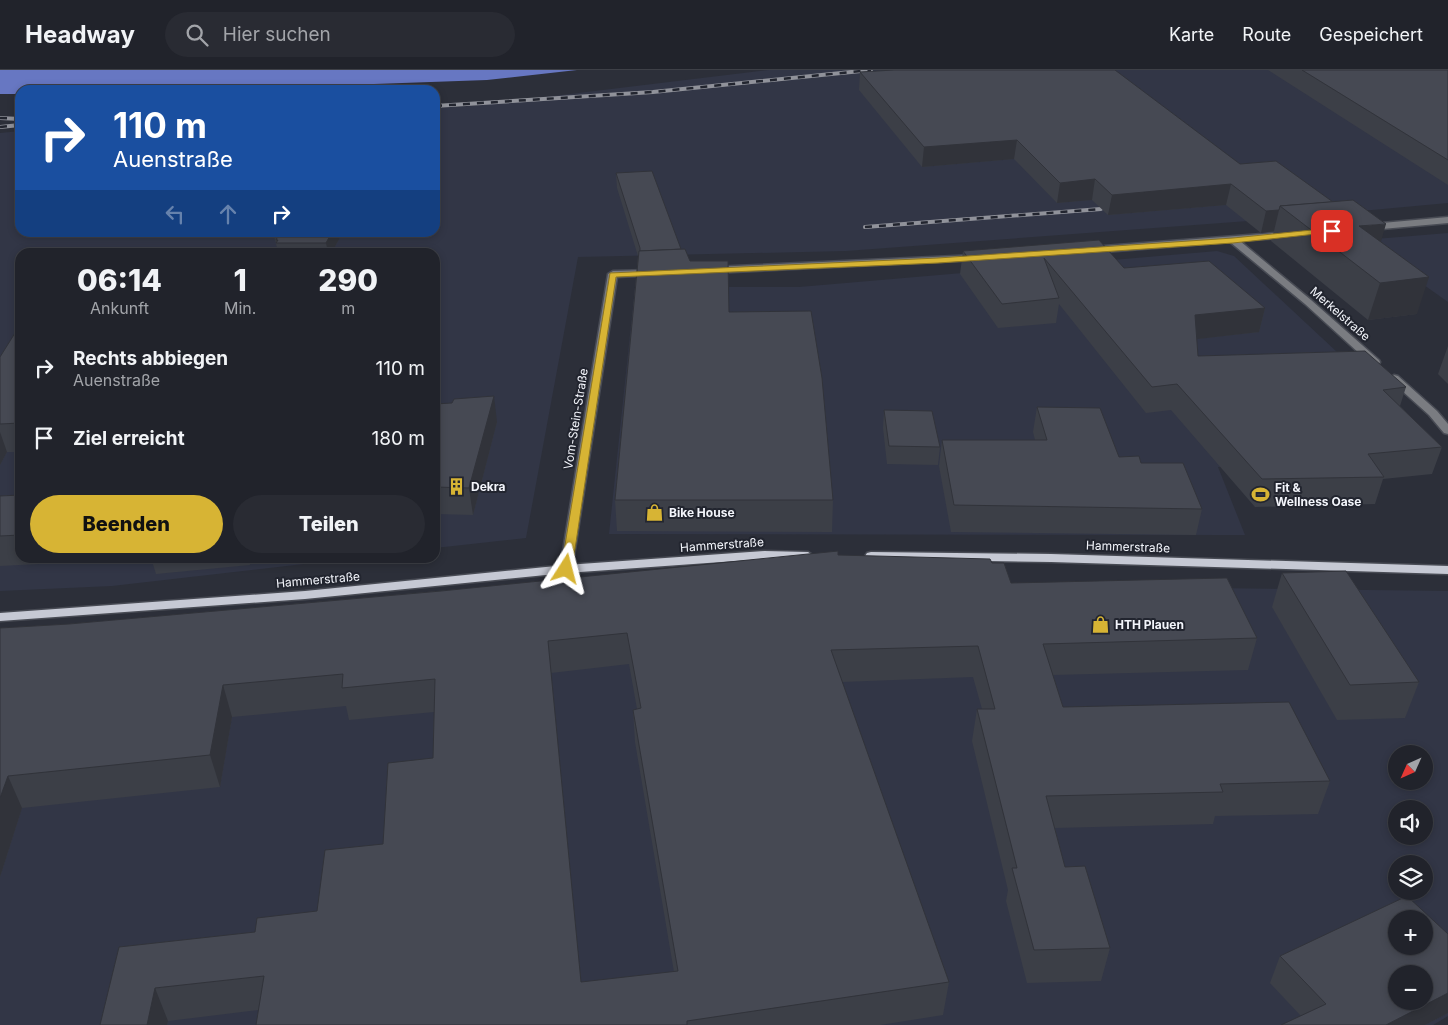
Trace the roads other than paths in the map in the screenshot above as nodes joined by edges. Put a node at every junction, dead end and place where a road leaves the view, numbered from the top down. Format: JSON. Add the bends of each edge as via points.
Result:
{"nodes":[{"id":1,"x":1448,"y":220,"type":"edge"},
{"id":2,"x":1362,"y":228,"type":"edge"},
{"id":3,"x":1302,"y":234,"type":"edge"},
{"id":4,"x":1233,"y":240,"type":"junction"},
{"id":5,"x":1085,"y":250,"type":"edge"},
{"id":6,"x":987,"y":257,"type":"edge"},
{"id":7,"x":701,"y":270,"type":"edge"},
{"id":8,"x":662,"y":272,"type":"edge"},
{"id":9,"x":1448,"y":432,"type":"edge"},
{"id":10,"x":824,"y":556,"type":"edge"},
{"id":11,"x":854,"y":556,"type":"edge"},
{"id":12,"x":566,"y":569,"type":"junction"},
{"id":13,"x":1448,"y":570,"type":"edge"},
{"id":14,"x":0,"y":617,"type":"edge"}],
"edges":[{"from":1,"to":2,"type":"street"},
{"from":3,"to":4,"type":"street"},
{"from":4,"to":5,"type":"street"},
{"from":4,"to":9,"type":"street","name":"Merkelstraße","via":[[1385,370],[1433,413]]},
{"from":6,"to":7,"type":"street"},
{"from":8,"to":12,"type":"street","name":"Vom-Stein-Straße","via":[[612,274]]},
{"from":10,"to":12,"type":"main road","name":"Hammerstraße","via":[[764,555]]},
{"from":11,"to":13,"type":"main road","name":"Hammerstraße","via":[[1051,558]]},
{"from":12,"to":14,"type":"main road","name":"Hammerstraße","via":[[305,595]]}]}
